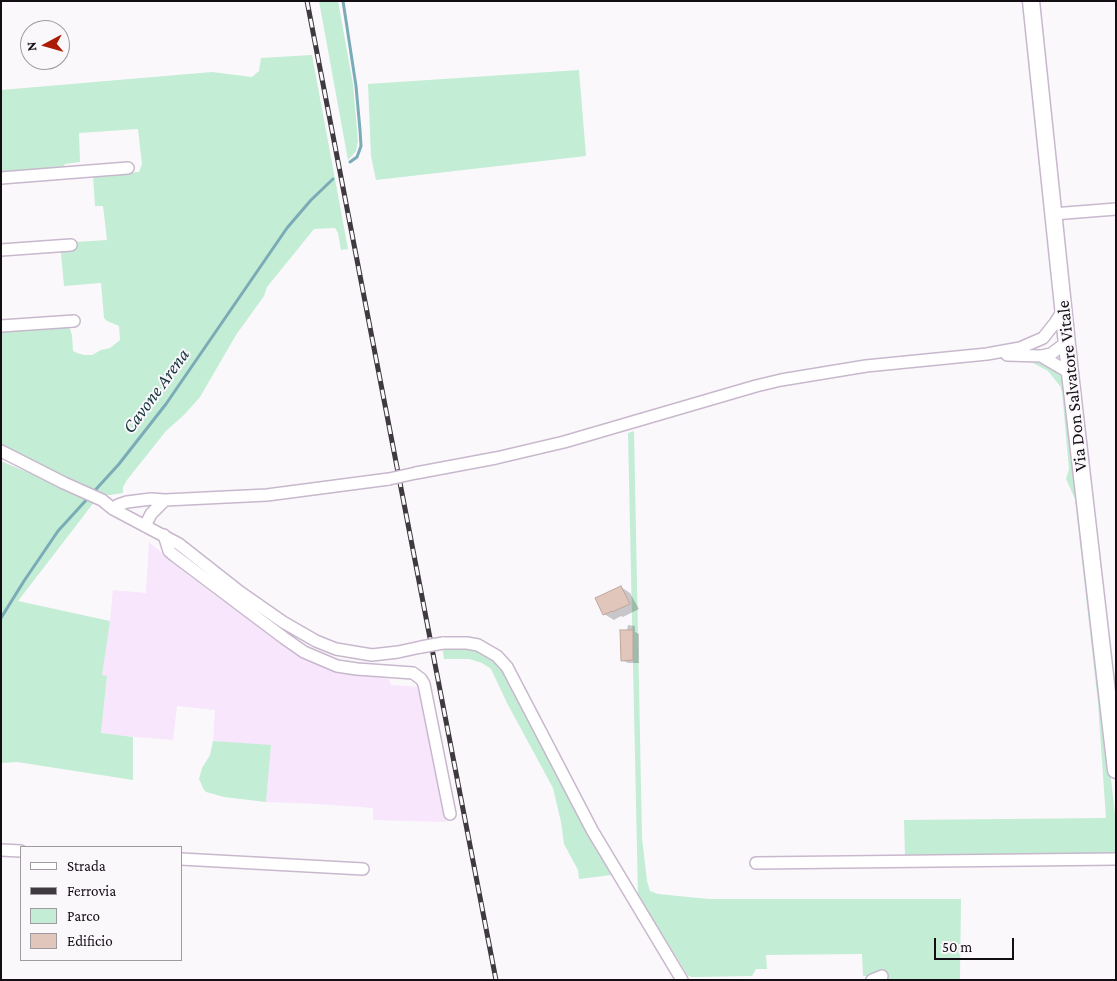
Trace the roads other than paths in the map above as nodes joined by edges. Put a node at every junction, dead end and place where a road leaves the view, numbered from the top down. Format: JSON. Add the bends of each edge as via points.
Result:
{"nodes":[{"id":1,"x":1031,"y":1,"type":"edge"},
{"id":2,"x":128,"y":168,"type":"dead end"},
{"id":3,"x":1,"y":178,"type":"edge"},
{"id":4,"x":1116,"y":209,"type":"edge"},
{"id":5,"x":1053,"y":214,"type":"junction"},
{"id":6,"x":72,"y":245,"type":"dead end"},
{"id":7,"x":1,"y":250,"type":"edge"},
{"id":8,"x":1064,"y":309,"type":"junction"},
{"id":9,"x":74,"y":321,"type":"dead end"},
{"id":10,"x":1,"y":326,"type":"edge"},
{"id":11,"x":1046,"y":333,"type":"junction"},
{"id":12,"x":1067,"y":342,"type":"junction"},
{"id":13,"x":987,"y":354,"type":"junction"},
{"id":14,"x":1042,"y":356,"type":"junction"},
{"id":15,"x":1070,"y":374,"type":"junction"},
{"id":16,"x":1,"y":451,"type":"edge"},
{"id":17,"x":164,"y":500,"type":"junction"},
{"id":18,"x":113,"y":509,"type":"junction"},
{"id":19,"x":145,"y":526,"type":"junction"},
{"id":20,"x":164,"y":535,"type":"junction"},
{"id":21,"x":1116,"y":770,"type":"edge"},
{"id":22,"x":450,"y":814,"type":"dead end"},
{"id":23,"x":1,"y":850,"type":"edge"},
{"id":24,"x":20,"y":851,"type":"edge"},
{"id":25,"x":182,"y":859,"type":"edge"},
{"id":26,"x":1116,"y":859,"type":"edge"},
{"id":27,"x":756,"y":863,"type":"dead end"},
{"id":28,"x":363,"y":869,"type":"dead end"},
{"id":29,"x":682,"y":980,"type":"edge"}],
"edges":[{"from":1,"to":5,"type":"street","name":"Via Don Salvatore Vitale"},
{"from":2,"to":3,"type":"street"},
{"from":4,"to":5,"type":"street"},
{"from":5,"to":8,"type":"street","name":"Via Don Salvatore Vitale"},
{"from":6,"to":7,"type":"street"},
{"from":8,"to":11,"type":"street"},
{"from":8,"to":12,"type":"street","name":"Via Don Salvatore Vitale"},
{"from":9,"to":10,"type":"street"},
{"from":11,"to":12,"type":"street"},
{"from":11,"to":13,"type":"street","via":[[1020,348]]},
{"from":12,"to":14,"type":"street","via":[[1051,354]]},
{"from":12,"to":15,"type":"street","name":"Via Don Salvatore Vitale"},
{"from":13,"to":14,"type":"street"},
{"from":13,"to":17,"type":"street","bridge":true,"via":[[866,366],[781,380],[564,442],[389,479],[267,495]]},
{"from":14,"to":15,"type":"street"},
{"from":15,"to":21,"type":"street","name":"Via Don Salvatore Vitale"},
{"from":16,"to":18,"type":"street","via":[[88,492]]},
{"from":17,"to":18,"type":"street","via":[[127,502]]},
{"from":17,"to":19,"type":"street"},
{"from":18,"to":19,"type":"street"},
{"from":19,"to":20,"type":"street"},
{"from":20,"to":22,"type":"street","via":[[175,556],[304,652],[337,666],[413,673],[421,679]]},
{"from":20,"to":29,"type":"street","bridge":true,"via":[[282,622],[336,649],[372,655],[460,642],[478,645],[497,656],[507,667],[592,830]]},
{"from":23,"to":24,"type":"street"},
{"from":25,"to":28,"type":"street"},
{"from":26,"to":27,"type":"street"}]}
